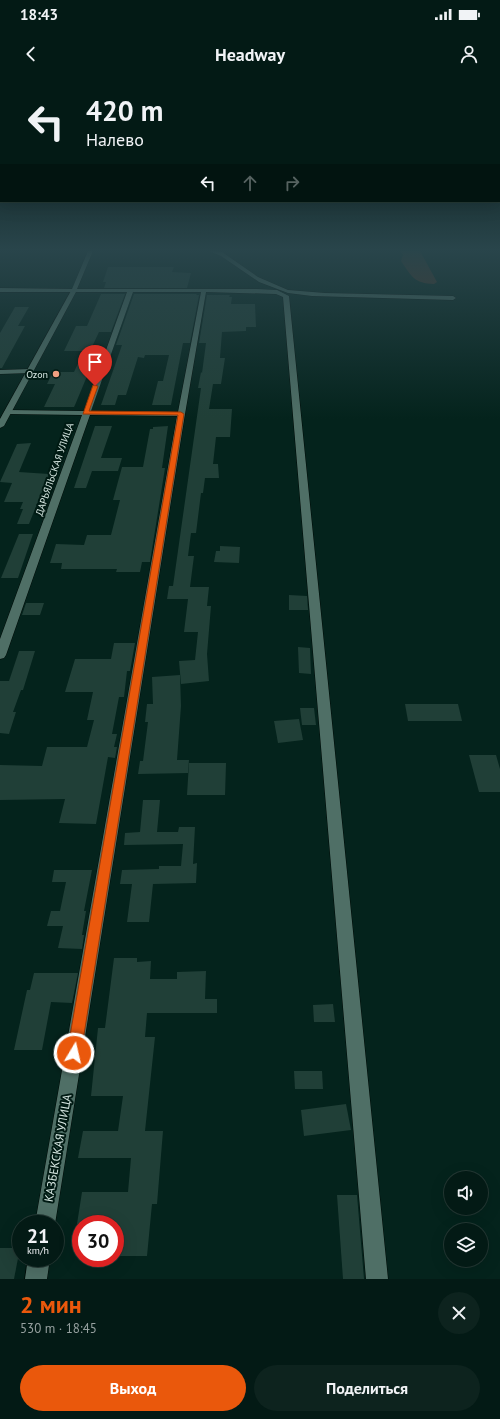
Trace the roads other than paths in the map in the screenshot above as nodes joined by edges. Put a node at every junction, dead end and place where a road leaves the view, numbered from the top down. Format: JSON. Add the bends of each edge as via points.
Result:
{"nodes":[{"id":1,"x":65,"y":307,"type":"edge"},
{"id":2,"x":125,"y":307,"type":"edge"},
{"id":3,"x":201,"y":307,"type":"edge"},
{"id":4,"x":286,"y":307,"type":"edge"},
{"id":5,"x":30,"y":371,"type":"junction"},
{"id":6,"x":0,"y":372,"type":"edge"},
{"id":7,"x":8,"y":412,"type":"junction"},
{"id":8,"x":85,"y":413,"type":"junction"},
{"id":9,"x":181,"y":414,"type":"junction"},
{"id":10,"x":0,"y":426,"type":"edge"},
{"id":11,"x":0,"y":655,"type":"edge"},
{"id":12,"x":47,"y":1215,"type":"edge"},
{"id":13,"x":38,"y":1267,"type":"edge"},
{"id":14,"x":36,"y":1279,"type":"edge"},
{"id":15,"x":377,"y":1279,"type":"edge"}],
"edges":[{"from":1,"to":5,"type":"street"},
{"from":2,"to":8,"type":"street","name":"ДАРЬЯЛЬСКАЯ УЛИЦА"},
{"from":3,"to":9,"type":"street","name":"КАЗБЕКСКАЯ УЛИЦА"},
{"from":4,"to":15,"type":"street"},
{"from":5,"to":6,"type":"street"},
{"from":5,"to":7,"type":"street"},
{"from":7,"to":8,"type":"street"},
{"from":7,"to":10,"type":"street"},
{"from":8,"to":9,"type":"street"},
{"from":8,"to":11,"type":"street","name":"ДАРЬЯЛЬСКАЯ УЛИЦА"},
{"from":9,"to":12,"type":"street","name":"КАЗБЕКСКАЯ УЛИЦА"},
{"from":13,"to":14,"type":"street"}]}
